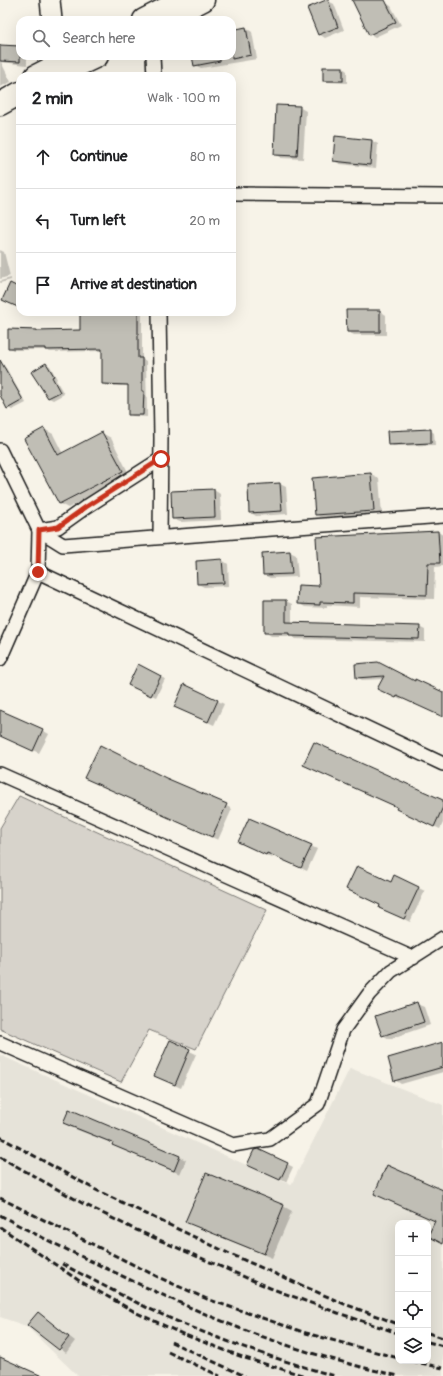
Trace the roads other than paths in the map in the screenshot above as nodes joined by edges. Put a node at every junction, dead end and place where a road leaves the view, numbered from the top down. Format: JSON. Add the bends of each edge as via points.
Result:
{"nodes":[{"id":1,"x":50,"y":0,"type":"edge"},
{"id":2,"x":183,"y":0,"type":"edge"},
{"id":3,"x":203,"y":0,"type":"edge"},
{"id":4,"x":52,"y":16,"type":"edge"},
{"id":5,"x":158,"y":16,"type":"edge"},
{"id":6,"x":161,"y":16,"type":"edge"},
{"id":7,"x":80,"y":60,"type":"edge"},
{"id":8,"x":153,"y":60,"type":"edge"},
{"id":9,"x":64,"y":64,"type":"edge"},
{"id":10,"x":45,"y":72,"type":"edge"},
{"id":11,"x":154,"y":72,"type":"edge"},
{"id":12,"x":16,"y":86,"type":"edge"},
{"id":13,"x":0,"y":95,"type":"edge"},
{"id":14,"x":16,"y":95,"type":"edge"},
{"id":15,"x":0,"y":104,"type":"edge"},
{"id":16,"x":236,"y":194,"type":"edge"},
{"id":17,"x":443,"y":196,"type":"edge"},
{"id":18,"x":159,"y":316,"type":"edge"},
{"id":19,"x":0,"y":450,"type":"edge"},
{"id":20,"x":161,"y":459,"type":"junction"},
{"id":21,"x":443,"y":516,"type":"edge"},
{"id":22,"x":39,"y":530,"type":"junction"},
{"id":23,"x":160,"y":537,"type":"junction"},
{"id":24,"x":38,"y":572,"type":"junction"},
{"id":25,"x":0,"y":659,"type":"edge"},
{"id":26,"x":443,"y":764,"type":"edge"},
{"id":27,"x":0,"y":774,"type":"edge"},
{"id":28,"x":443,"y":938,"type":"edge"},
{"id":29,"x":413,"y":958,"type":"junction"},
{"id":30,"x":0,"y":1043,"type":"edge"}],
"edges":[{"from":1,"to":4,"type":"street"},
{"from":2,"to":5,"type":"highway"},
{"from":3,"to":6,"type":"highway"},
{"from":7,"to":9,"type":"highway"},
{"from":8,"to":11,"type":"street"},
{"from":9,"to":10,"type":"highway"},
{"from":12,"to":13,"type":"highway"},
{"from":14,"to":15,"type":"highway"},
{"from":16,"to":17,"type":"street"},
{"from":18,"to":20,"type":"street"},
{"from":19,"to":22,"type":"street"},
{"from":20,"to":22,"type":"street","via":[[58,527]]},
{"from":20,"to":23,"type":"street"},
{"from":21,"to":23,"type":"street"},
{"from":22,"to":23,"type":"street","via":[[63,545]]},
{"from":22,"to":24,"type":"street"},
{"from":24,"to":25,"type":"street"},
{"from":24,"to":26,"type":"street"},
{"from":27,"to":29,"type":"street"},
{"from":28,"to":29,"type":"street"},
{"from":29,"to":30,"type":"street","via":[[391,971],[369,994],[343,1030],[318,1104],[270,1139],[233,1145]]}]}
